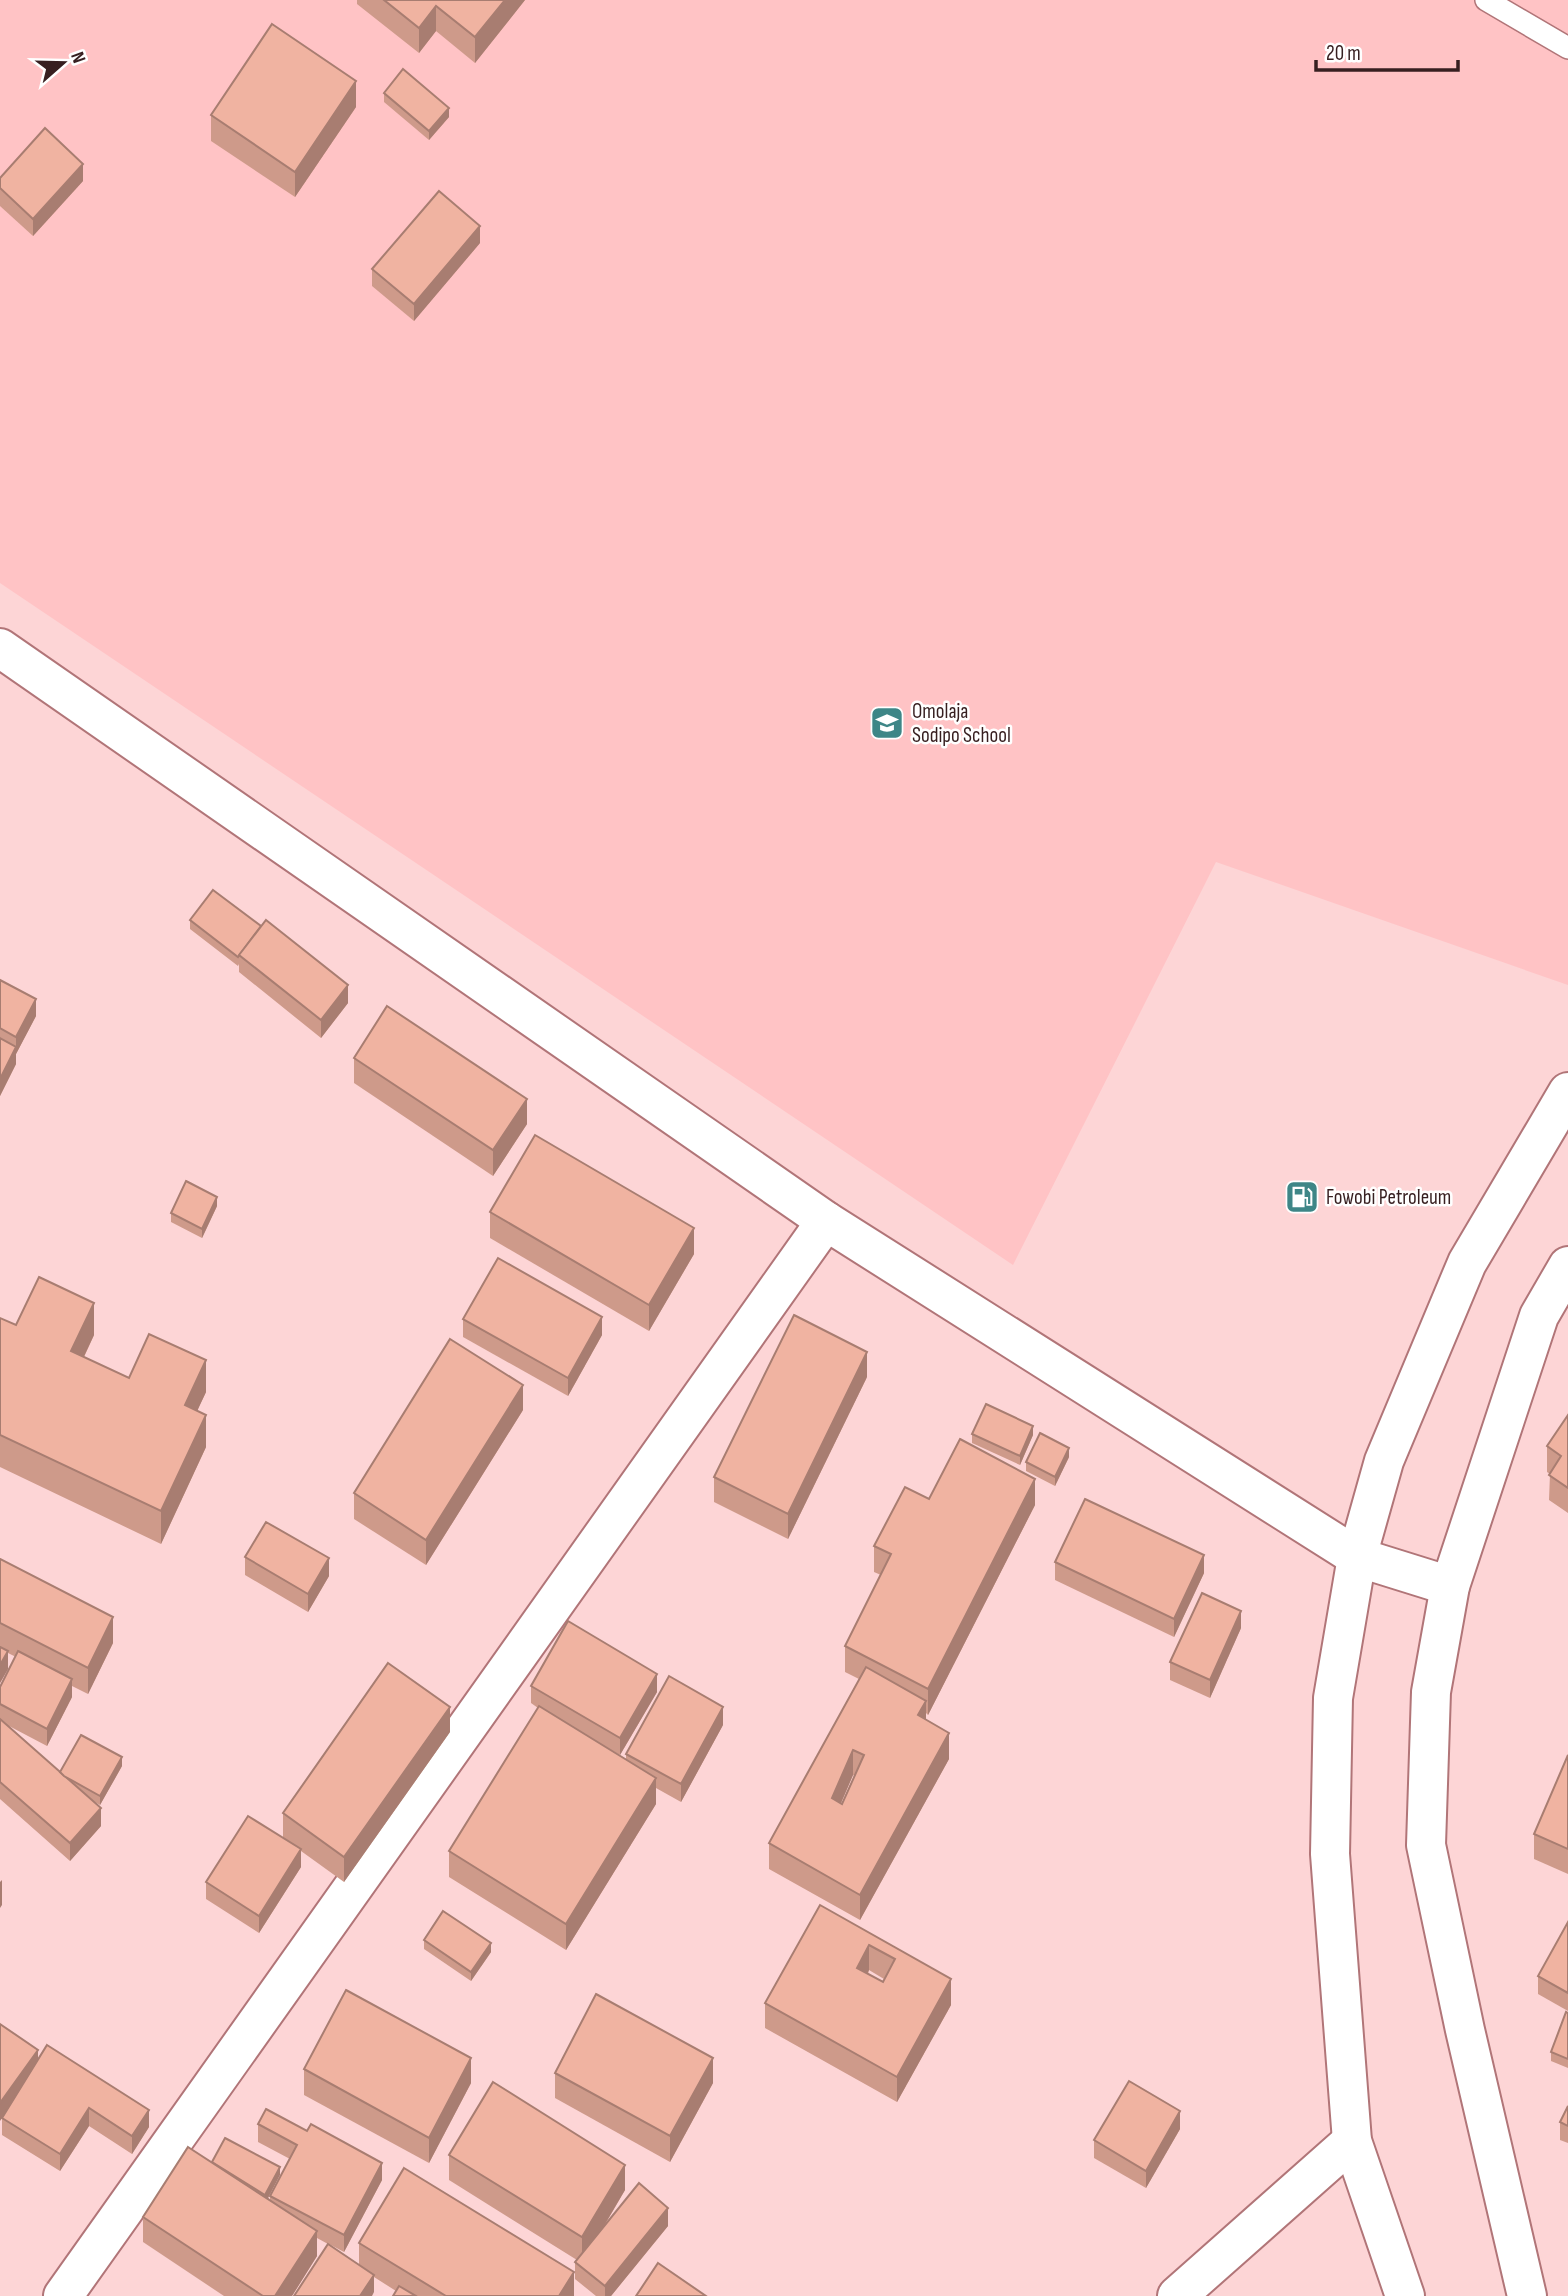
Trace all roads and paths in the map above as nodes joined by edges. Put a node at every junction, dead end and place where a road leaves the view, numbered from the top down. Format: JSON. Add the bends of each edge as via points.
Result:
{"nodes":[{"id":1,"x":1486,"y":0,"type":"edge"},
{"id":2,"x":1568,"y":48,"type":"edge"},
{"id":3,"x":0,"y":648,"type":"edge"},
{"id":4,"x":1568,"y":1092,"type":"edge"},
{"id":5,"x":826,"y":1222,"type":"junction"},
{"id":6,"x":1568,"y":1266,"type":"edge"},
{"id":7,"x":1357,"y":1557,"type":"junction"},
{"id":8,"x":1450,"y":1586,"type":"junction"},
{"id":9,"x":1352,"y":2141,"type":"junction"},
{"id":10,"x":62,"y":2296,"type":"edge"},
{"id":11,"x":1177,"y":2296,"type":"edge"},
{"id":12,"x":1405,"y":2296,"type":"edge"},
{"id":13,"x":1527,"y":2296,"type":"edge"}],
"edges":[{"from":1,"to":2,"type":"lane"},
{"from":3,"to":5,"type":"street"},
{"from":4,"to":7,"type":"street","via":[[1467,1264],[1384,1461]]},
{"from":5,"to":7,"type":"street"},
{"from":5,"to":10,"type":"street"},
{"from":6,"to":8,"type":"street","via":[[1539,1317]]},
{"from":7,"to":8,"type":"street"},
{"from":7,"to":9,"type":"street","via":[[1333,1698],[1330,1854]]},
{"from":8,"to":13,"type":"street","via":[[1431,1692],[1426,1845]]},
{"from":9,"to":11,"type":"street"},
{"from":9,"to":12,"type":"street"}]}
